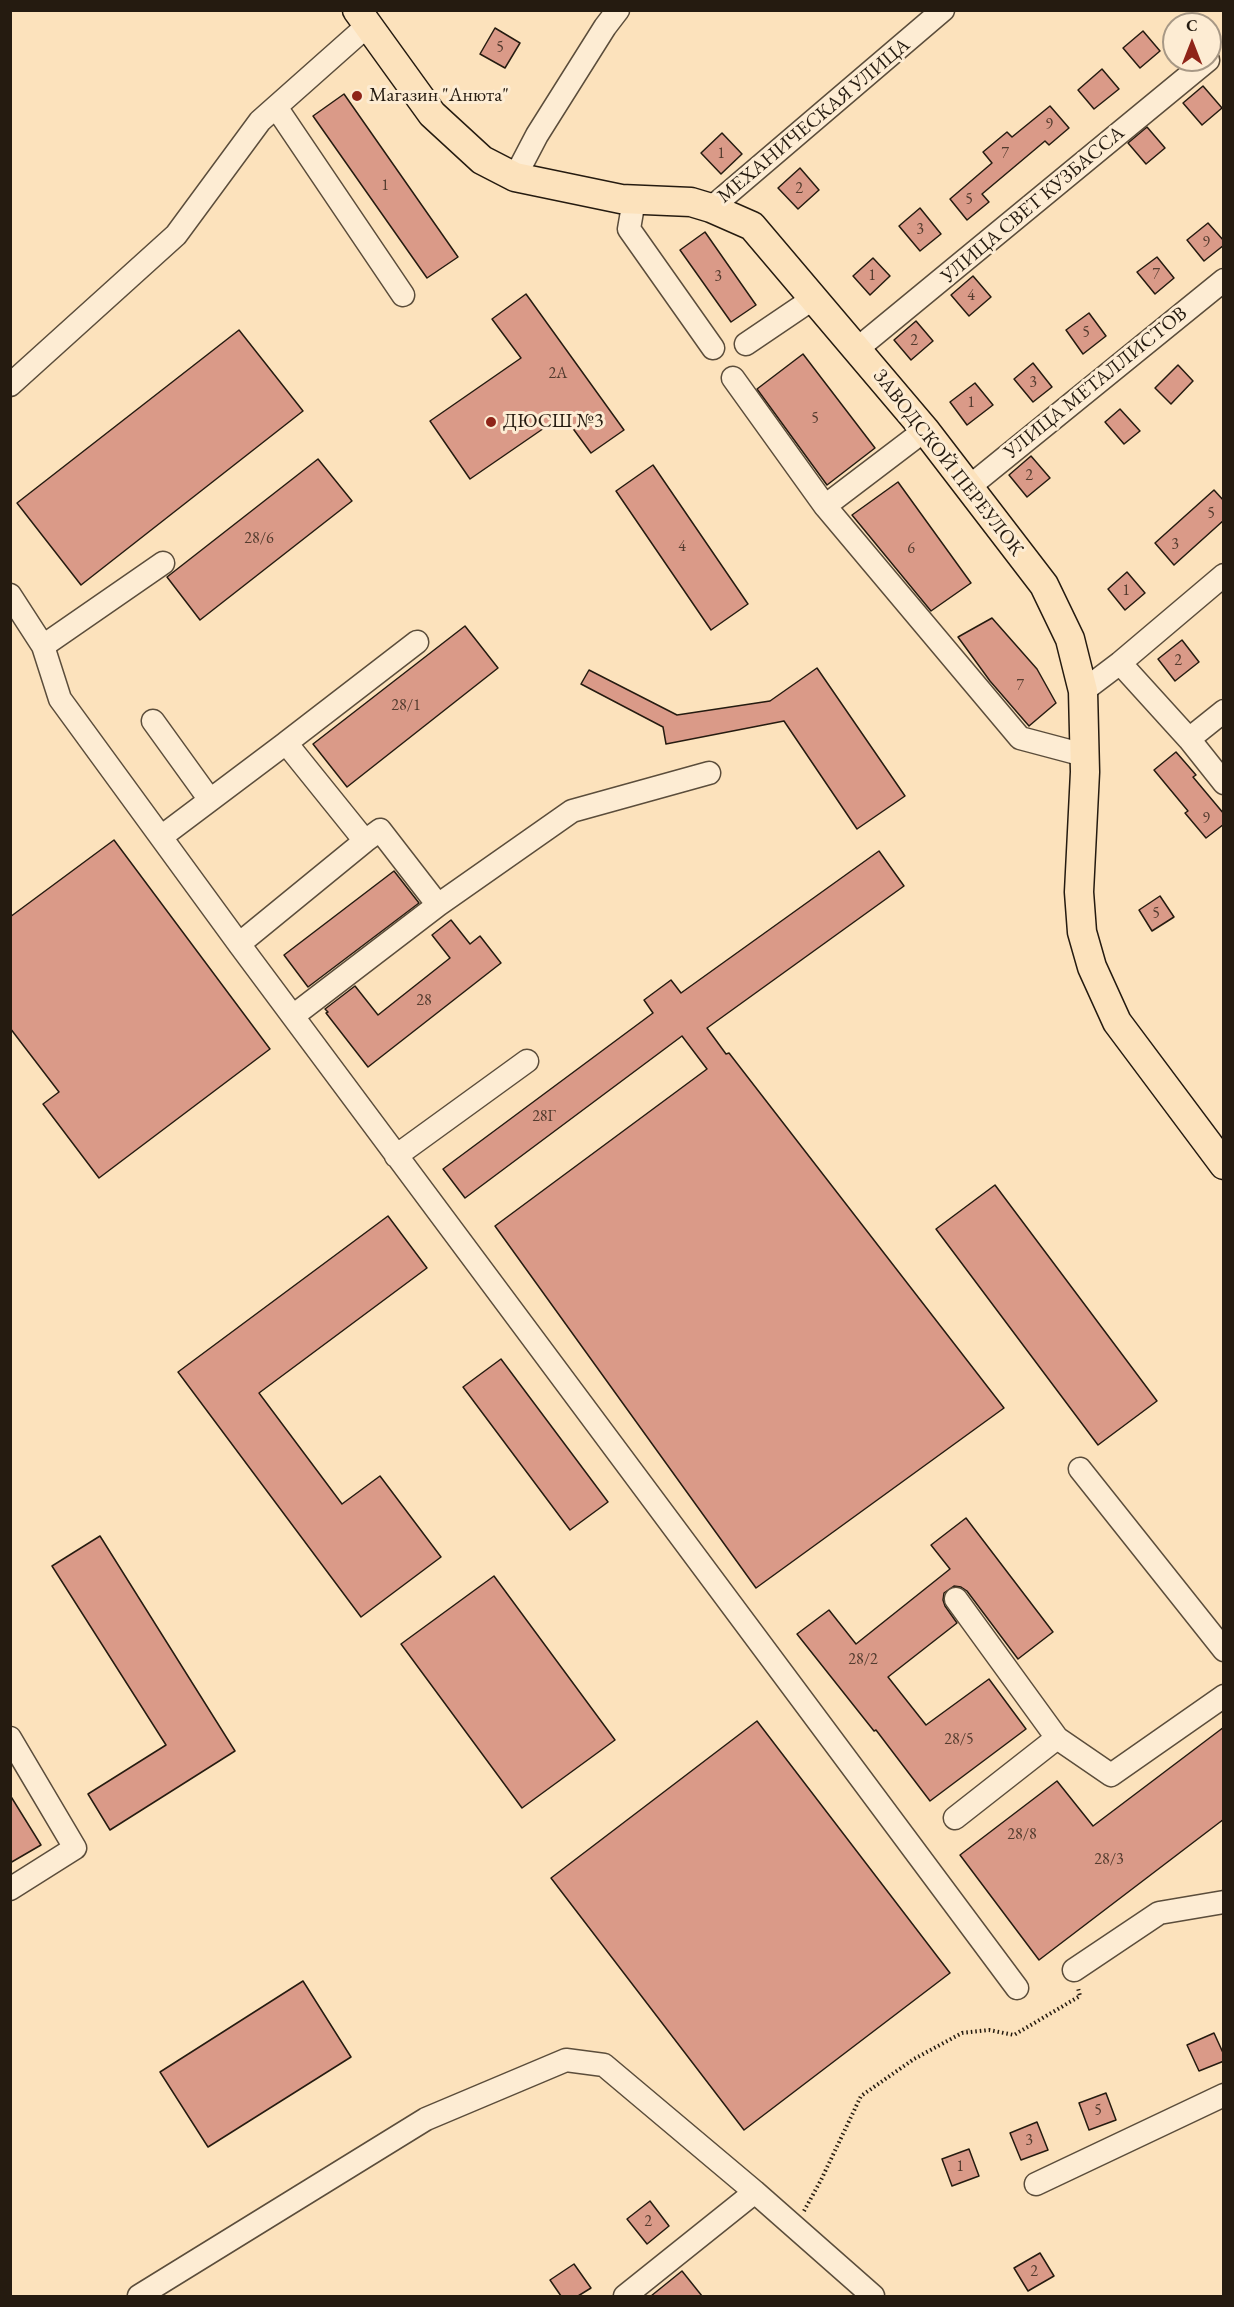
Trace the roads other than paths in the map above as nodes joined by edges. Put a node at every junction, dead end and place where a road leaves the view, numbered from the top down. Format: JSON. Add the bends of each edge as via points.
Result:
{"nodes":[{"id":1,"x":618,"y":10,"type":"edge"},
{"id":2,"x":943,"y":10,"type":"edge"},
{"id":3,"x":362,"y":18,"type":"edge"},
{"id":4,"x":1193,"y":72,"type":"edge"},
{"id":5,"x":276,"y":107,"type":"junction"},
{"id":6,"x":515,"y":177,"type":"junction"},
{"id":7,"x":634,"y":200,"type":"junction"},
{"id":8,"x":711,"y":208,"type":"junction"},
{"id":9,"x":1224,"y":280,"type":"edge"},
{"id":10,"x":403,"y":295,"type":"dead end"},
{"id":11,"x":814,"y":298,"type":"junction"},
{"id":12,"x":746,"y":344,"type":"dead end"},
{"id":13,"x":713,"y":348,"type":"dead end"},
{"id":14,"x":857,"y":349,"type":"junction"},
{"id":15,"x":733,"y":378,"type":"dead end"},
{"id":16,"x":10,"y":386,"type":"edge"},
{"id":17,"x":925,"y":430,"type":"junction"},
{"id":18,"x":969,"y":486,"type":"junction"},
{"id":19,"x":825,"y":506,"type":"junction"},
{"id":20,"x":164,"y":563,"type":"dead end"},
{"id":21,"x":1224,"y":575,"type":"edge"},
{"id":22,"x":10,"y":595,"type":"edge"},
{"id":23,"x":417,"y":642,"type":"dead end"},
{"id":24,"x":43,"y":646,"type":"junction"},
{"id":25,"x":1120,"y":663,"type":"junction"},
{"id":26,"x":1083,"y":691,"type":"junction"},
{"id":27,"x":1224,"y":711,"type":"edge"},
{"id":28,"x":153,"y":721,"type":"dead end"},
{"id":29,"x":1189,"y":739,"type":"junction"},
{"id":30,"x":286,"y":743,"type":"junction"},
{"id":31,"x":1084,"y":756,"type":"junction"},
{"id":32,"x":709,"y":773,"type":"dead end"},
{"id":33,"x":1224,"y":783,"type":"edge"},
{"id":34,"x":210,"y":800,"type":"junction"},
{"id":35,"x":161,"y":837,"type":"junction"},
{"id":36,"x":365,"y":841,"type":"junction"},
{"id":37,"x":438,"y":905,"type":"junction"},
{"id":38,"x":239,"y":944,"type":"junction"},
{"id":39,"x":293,"y":1016,"type":"junction"},
{"id":40,"x":527,"y":1061,"type":"dead end"},
{"id":41,"x":396,"y":1156,"type":"junction"},
{"id":42,"x":1224,"y":1165,"type":"edge"},
{"id":43,"x":1080,"y":1469,"type":"dead end"},
{"id":44,"x":956,"y":1599,"type":"dead end"},
{"id":45,"x":1224,"y":1650,"type":"edge"},
{"id":46,"x":1224,"y":1696,"type":"edge"},
{"id":47,"x":10,"y":1738,"type":"edge"},
{"id":48,"x":1057,"y":1738,"type":"junction"},
{"id":49,"x":955,"y":1818,"type":"dead end"},
{"id":50,"x":10,"y":1889,"type":"edge"},
{"id":51,"x":1224,"y":1902,"type":"edge"},
{"id":52,"x":1074,"y":1970,"type":"road end"},
{"id":53,"x":1017,"y":1988,"type":"dead end"},
{"id":54,"x":1224,"y":2095,"type":"edge"},
{"id":55,"x":1036,"y":2184,"type":"dead end"},
{"id":56,"x":755,"y":2192,"type":"junction"},
{"id":57,"x":139,"y":2296,"type":"edge"},
{"id":58,"x":625,"y":2296,"type":"edge"},
{"id":59,"x":873,"y":2296,"type":"edge"}],
"edges":[{"from":1,"to":6,"type":"street","via":[[537,135]]},
{"from":2,"to":8,"type":"street","name":"МЕХАНИЧЕСКАЯ УЛИЦА"},
{"from":3,"to":5,"type":"street"},
{"from":3,"to":6,"type":"main road","name":"ЗАВОДСКОЙ ПЕРЕУЛОК","via":[[432,114],[482,160]]},
{"from":4,"to":14,"type":"street","name":"УЛИЦА СВЕТ КУЗБАССА"},
{"from":5,"to":10,"type":"street"},
{"from":5,"to":16,"type":"street","via":[[260,121],[176,235]]},
{"from":6,"to":7,"type":"main road","name":"ЗАВОДСКОЙ ПЕРЕУЛОК"},
{"from":7,"to":8,"type":"main road","name":"ЗАВОДСКОЙ ПЕРЕУЛОК","via":[[691,202]]},
{"from":7,"to":13,"type":"street","via":[[629,229]]},
{"from":8,"to":11,"type":"main road","name":"ЗАВОДСКОЙ ПЕРЕУЛОК","via":[[752,226]]},
{"from":9,"to":18,"type":"street","name":"УЛИЦА МЕТАЛЛИСТОВ"},
{"from":11,"to":12,"type":"street"},
{"from":11,"to":14,"type":"main road","name":"ЗАВОДСКОЙ ПЕРЕУЛОК"},
{"from":14,"to":17,"type":"main road","name":"ЗАВОДСКОЙ ПЕРЕУЛОК"},
{"from":15,"to":19,"type":"street"},
{"from":17,"to":18,"type":"main road","name":"ЗАВОДСКОЙ ПЕРЕУЛОК"},
{"from":17,"to":19,"type":"street"},
{"from":18,"to":26,"type":"main road","name":"ЗАВОДСКОЙ ПЕРЕУЛОК","via":[[1044,585],[1071,639]]},
{"from":19,"to":31,"type":"street","via":[[1020,738]]},
{"from":20,"to":24,"type":"street"},
{"from":21,"to":25,"type":"street"},
{"from":22,"to":24,"type":"street"},
{"from":23,"to":30,"type":"street"},
{"from":24,"to":35,"type":"street","via":[[60,699]]},
{"from":25,"to":26,"type":"street"},
{"from":25,"to":29,"type":"street"},
{"from":26,"to":31,"type":"main road","name":"ЗАВОДСКОЙ ПЕРЕУЛОК"},
{"from":27,"to":29,"type":"street"},
{"from":28,"to":34,"type":"street"},
{"from":29,"to":33,"type":"street"},
{"from":30,"to":34,"type":"street"},
{"from":30,"to":36,"type":"street"},
{"from":31,"to":42,"type":"main road","name":"ЗАВОДСКОЙ ПЕРЕУЛОК","via":[[1079,892],[1082,932],[1092,967],[1117,1022]]},
{"from":32,"to":37,"type":"street","via":[[573,810]]},
{"from":34,"to":35,"type":"street"},
{"from":35,"to":38,"type":"street"},
{"from":36,"to":37,"type":"street","via":[[380,830]]},
{"from":36,"to":38,"type":"street"},
{"from":37,"to":39,"type":"street"},
{"from":38,"to":39,"type":"street"},
{"from":39,"to":41,"type":"street"},
{"from":40,"to":41,"type":"street"},
{"from":41,"to":53,"type":"street"},
{"from":43,"to":45,"type":"street"},
{"from":44,"to":48,"type":"street"},
{"from":46,"to":48,"type":"street","via":[[1111,1775]]},
{"from":47,"to":50,"type":"street","via":[[75,1848]]},
{"from":48,"to":49,"type":"street"},
{"from":51,"to":52,"type":"street","via":[[1159,1913]]},
{"from":54,"to":55,"type":"street"},
{"from":56,"to":57,"type":"street","via":[[604,2065],[566,2060],[426,2119]]},
{"from":56,"to":58,"type":"street"},
{"from":56,"to":59,"type":"street"}]}
